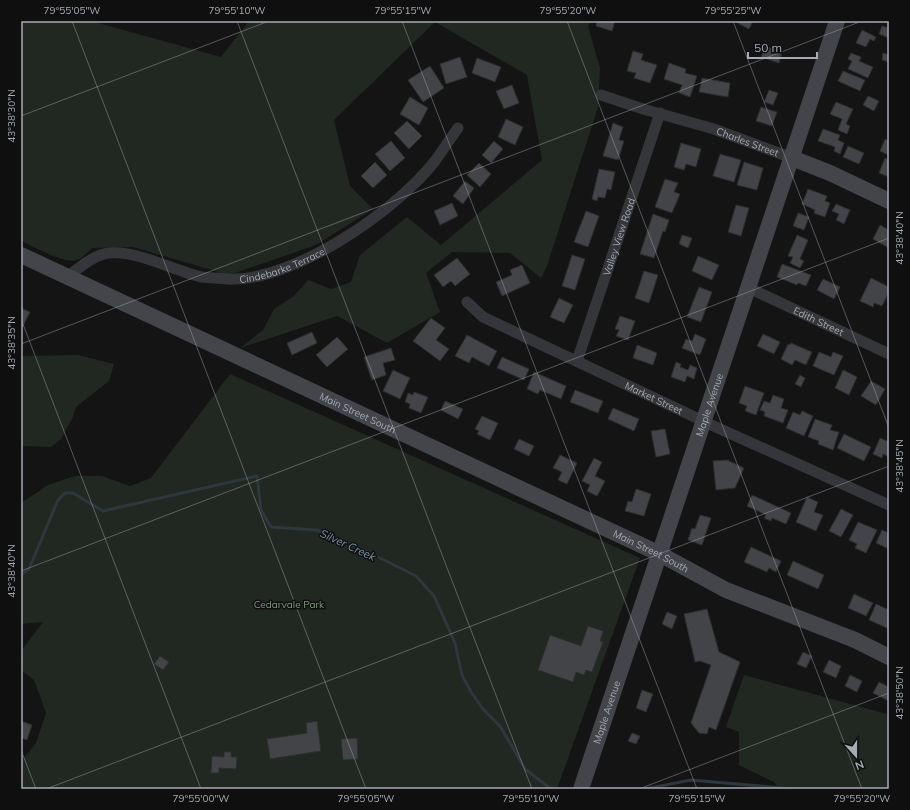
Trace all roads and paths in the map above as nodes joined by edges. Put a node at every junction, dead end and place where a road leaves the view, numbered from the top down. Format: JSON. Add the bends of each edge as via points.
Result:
{"nodes":[{"id":1,"x":837,"y":21,"type":"edge"},
{"id":2,"x":601,"y":95,"type":"dead end"},
{"id":3,"x":660,"y":113,"type":"junction"},
{"id":4,"x":458,"y":128,"type":"dead end"},
{"id":5,"x":792,"y":158,"type":"junction"},
{"id":6,"x":889,"y":201,"type":"edge"},
{"id":7,"x":21,"y":255,"type":"edge"},
{"id":8,"x":67,"y":277,"type":"junction"},
{"id":9,"x":749,"y":288,"type":"junction"},
{"id":10,"x":467,"y":302,"type":"dead end"},
{"id":11,"x":889,"y":354,"type":"edge"},
{"id":12,"x":577,"y":360,"type":"junction"},
{"id":13,"x":702,"y":421,"type":"junction"},
{"id":14,"x":889,"y":505,"type":"edge"},
{"id":15,"x":658,"y":553,"type":"junction"},
{"id":16,"x":889,"y":657,"type":"edge"},
{"id":17,"x":581,"y":789,"type":"edge"}],
"edges":[{"from":1,"to":5,"type":"main road","name":"Maple Avenue"},
{"from":2,"to":3,"type":"street","name":"Charles Street"},
{"from":3,"to":5,"type":"street","name":"Charles Street","via":[[714,129]]},
{"from":3,"to":12,"type":"street","name":"Valley View Road"},
{"from":4,"to":8,"type":"street","name":"Cindebarke Terrace","via":[[435,161],[398,199],[318,254],[286,267],[258,276],[229,279],[203,277],[135,256],[109,253],[93,258]]},
{"from":5,"to":6,"type":"main road","name":"Charles Street"},
{"from":5,"to":9,"type":"main road","name":"Maple Avenue"},
{"from":7,"to":8,"type":"main road","name":"Main Street South"},
{"from":8,"to":15,"type":"main road","name":"Main Street South"},
{"from":9,"to":11,"type":"street","name":"Edith Street"},
{"from":9,"to":13,"type":"main road","name":"Maple Avenue"},
{"from":10,"to":12,"type":"street","name":"Market Street","via":[[483,317]]},
{"from":12,"to":13,"type":"street","name":"Market Street"},
{"from":13,"to":14,"type":"street","name":"Market Street"},
{"from":13,"to":15,"type":"main road","name":"Maple Avenue"},
{"from":15,"to":16,"type":"main road","name":"Main Street South","via":[[694,574],[709,576],[743,588],[768,606],[855,640]]},
{"from":15,"to":17,"type":"main road","name":"Maple Avenue"}]}
